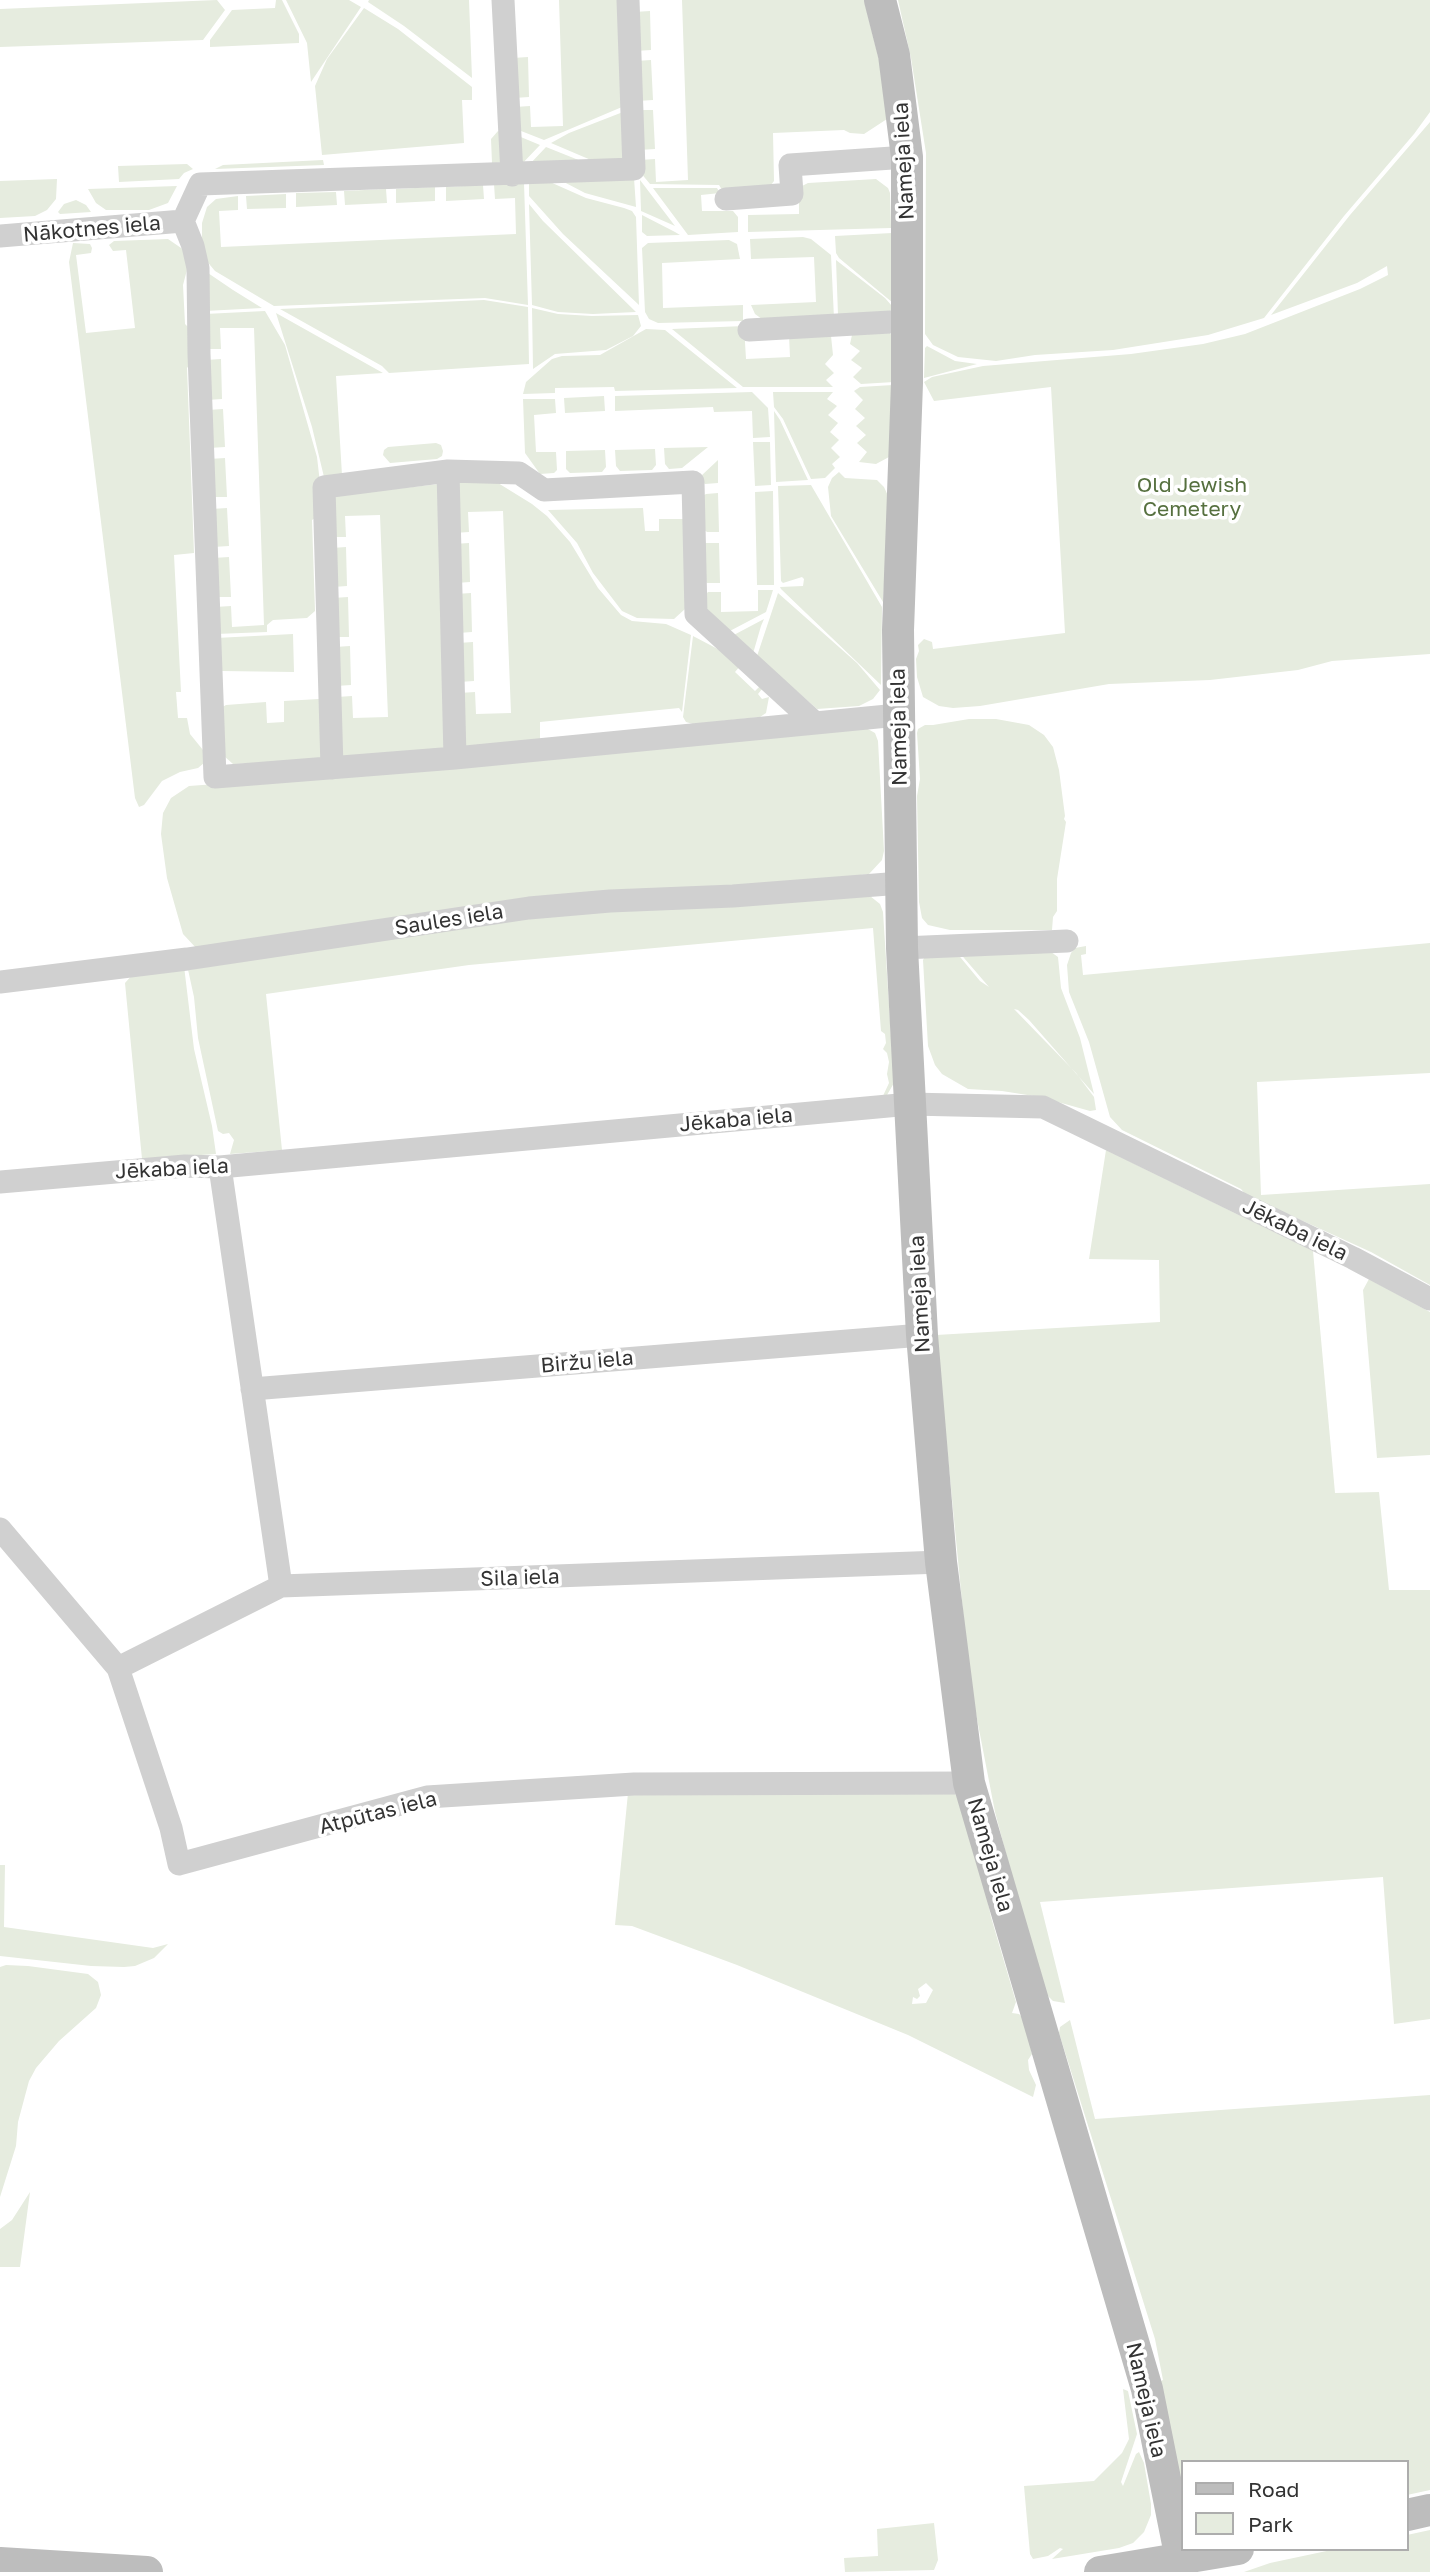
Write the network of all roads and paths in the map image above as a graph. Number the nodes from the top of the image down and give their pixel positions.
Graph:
1 (503, 0) edge
2 (628, 0) edge
3 (880, 0) edge
4 (906, 157) junction
5 (512, 175) junction
6 (726, 199) dead end
7 (183, 221) junction
8 (0, 236) edge
9 (908, 321) junction
10 (749, 330) dead end
11 (448, 471) junction
12 (898, 715) junction
13 (814, 722) junction
14 (455, 758) junction
15 (331, 768) junction
16 (901, 883) junction
17 (1067, 941) dead end
18 (902, 948) junction
19 (0, 982) edge
20 (910, 1104) junction
21 (220, 1167) junction
22 (0, 1182) edge
23 (1430, 1299) edge
24 (922, 1335) junction
25 (252, 1389) junction
26 (0, 1529) edge
27 (941, 1562) junction
28 (281, 1586) junction
29 (118, 1668) junction
30 (969, 1783) junction
31 (1430, 2510) edge
32 (1409, 2515) edge
33 (1227, 2551) edge
34 (1181, 2559) junction
35 (0, 2563) edge
36 (147, 2572) edge
37 (1101, 2572) edge

1 - 5 street
2 - 5 street
3 - 4 street, Nameja iela
4 - 6 street
4 - 9 street, Nameja iela
5 - 7 street
7 - 8 street, Nākotnes iela
7 - 15 street
9 - 10 street
9 - 12 street, Nameja iela
11 - 13 street
11 - 14 street
11 - 15 street
12 - 13 street
12 - 16 street, Nameja iela
13 - 14 street
14 - 15 street
16 - 18 street, Nameja iela
16 - 19 street, Saules iela
17 - 18 street
18 - 20 street, Nameja iela
20 - 21 street, Jēkaba iela
20 - 23 street, Jēkaba iela
20 - 24 street, Nameja iela
21 - 22 street, Jēkaba iela
21 - 25 street
24 - 25 street, Biržu iela
24 - 27 street, Nameja iela
25 - 28 street
26 - 29 street, Atpūtas iela
27 - 28 street, Sila iela
27 - 30 street, Nameja iela
28 - 29 street, Sila iela
29 - 30 street, Atpūtas iela
30 - 34 street, Nameja iela
31 - 32 street
33 - 34 street
34 - 37 street
35 - 36 street

